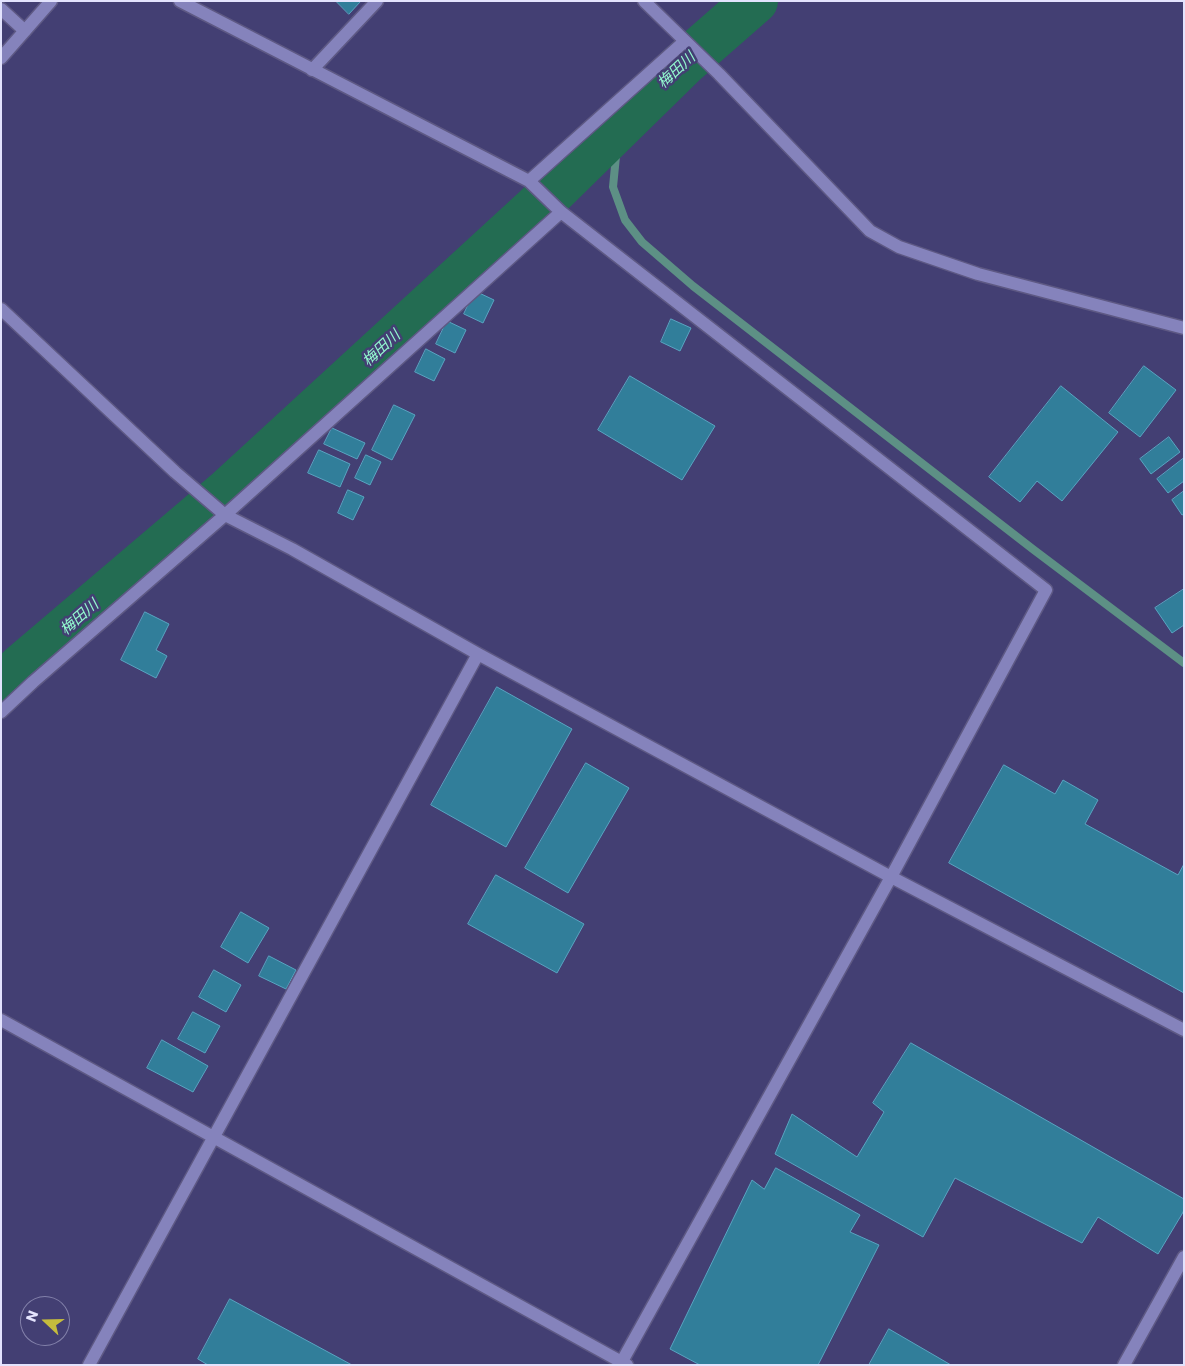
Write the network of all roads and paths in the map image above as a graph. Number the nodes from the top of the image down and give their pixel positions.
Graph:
1 (51, 1) edge
2 (180, 1) edge
3 (377, 1) edge
4 (644, 1) edge
5 (1, 9) edge
6 (26, 31) junction
7 (685, 41) junction
8 (1, 58) edge
9 (312, 70) junction
10 (529, 181) junction
11 (561, 212) junction
12 (1, 309) edge
13 (1184, 328) edge
14 (225, 515) junction
15 (478, 654) junction
16 (1, 712) edge
17 (891, 877) junction
18 (1, 1020) edge
19 (1184, 1030) edge
20 (213, 1138) junction
21 (1184, 1257) edge
22 (623, 1364) edge
23 (89, 1365) edge
24 (1124, 1365) edge

1 - 6 street
2 - 9 street
3 - 9 street
4 - 7 street
5 - 6 street
6 - 8 street
7 - 10 street
7 - 13 street
9 - 10 street
10 - 11 street
11 - 14 street
11 - 17 street
12 - 14 street
14 - 15 street
14 - 16 street
15 - 17 street
15 - 20 street
17 - 19 street
17 - 22 street
18 - 20 street
20 - 22 street
20 - 23 street
21 - 24 street

